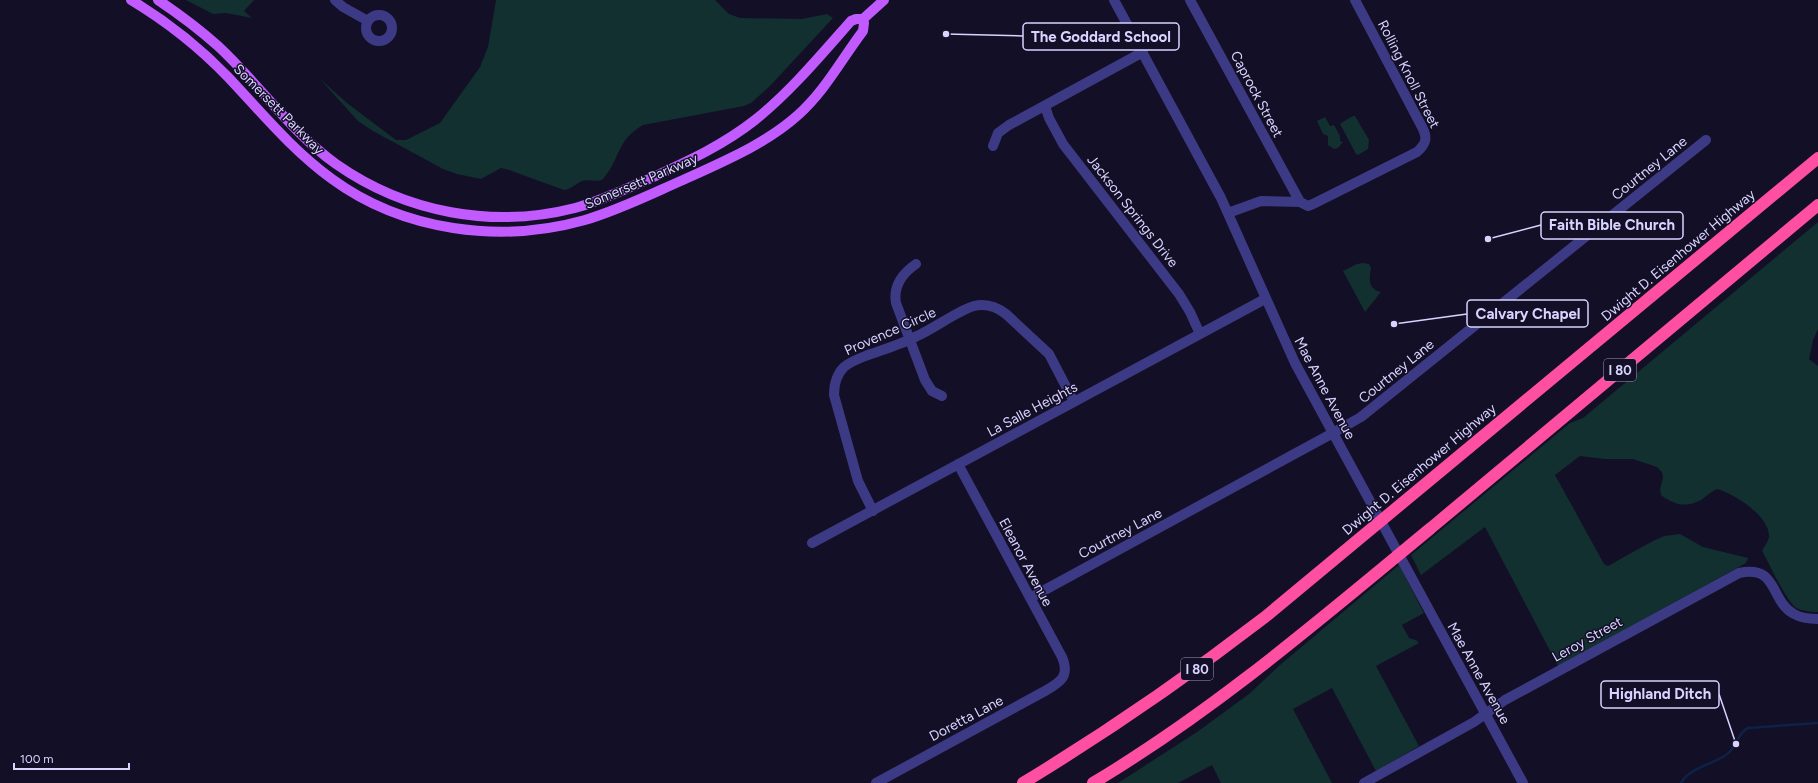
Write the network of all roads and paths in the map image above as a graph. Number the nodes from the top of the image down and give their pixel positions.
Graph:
1 (131, 0) edge
2 (158, 0) edge
3 (334, 0) edge
4 (884, 0) edge
5 (1114, 0) edge
6 (1190, 0) edge
7 (1355, 0) edge
8 (863, 20) junction
9 (368, 21) dead end
10 (1143, 52) junction
11 (1045, 106) junction
12 (1706, 140) dead end
13 (993, 146) dead end
14 (1818, 158) edge
15 (1300, 202) junction
16 (1818, 205) edge
17 (1228, 213) junction
18 (916, 264) dead end
19 (1265, 299) junction
20 (1200, 334) junction
21 (909, 340) junction
22 (942, 396) dead end
23 (1074, 402) junction
24 (1333, 434) junction
25 (958, 464) junction
26 (873, 510) junction
27 (812, 543) dead end
28 (1030, 598) junction
29 (1818, 619) edge
30 (1065, 674) joint
31 (1486, 714) junction
32 (876, 783) edge
33 (1023, 783) edge
34 (1093, 783) edge
35 (1364, 783) edge
36 (1523, 783) edge

1 - 8 main road, Somersett Parkway
2 - 8 main road, Somersett Parkway
3 - 9 street
4 - 8 main road, Somersett Parkway
5 - 10 street, Mae Anne Avenue
6 - 15 street, Caprock Street
7 - 15 street, Rolling Knoll Street
10 - 11 street
10 - 17 street, Mae Anne Avenue
11 - 13 street
11 - 20 street, Jackson Springs Drive
12 - 24 street, Courtney Lane
14 - 33 highway, Dwight D. Eisenhower Highway / I 80
15 - 17 street
16 - 34 highway, I 80
17 - 19 street, Mae Anne Avenue
18 - 21 street
19 - 20 street, La Salle Heights
19 - 24 street, Mae Anne Avenue
20 - 23 street, La Salle Heights
21 - 22 street
21 - 23 street, Provence Circle
21 - 26 street, Provence Circle
23 - 25 street, La Salle Heights
24 - 28 street, Courtney Lane
24 - 31 street, Mae Anne Avenue
25 - 26 street, La Salle Heights
25 - 28 street, Eleanor Avenue
26 - 27 street, La Salle Heights
28 - 30 street, Eleanor Avenue
29 - 31 street, Leroy Street
30 - 32 street, Doretta Lane
31 - 35 street, Leroy Street
31 - 36 street, Mae Anne Avenue

